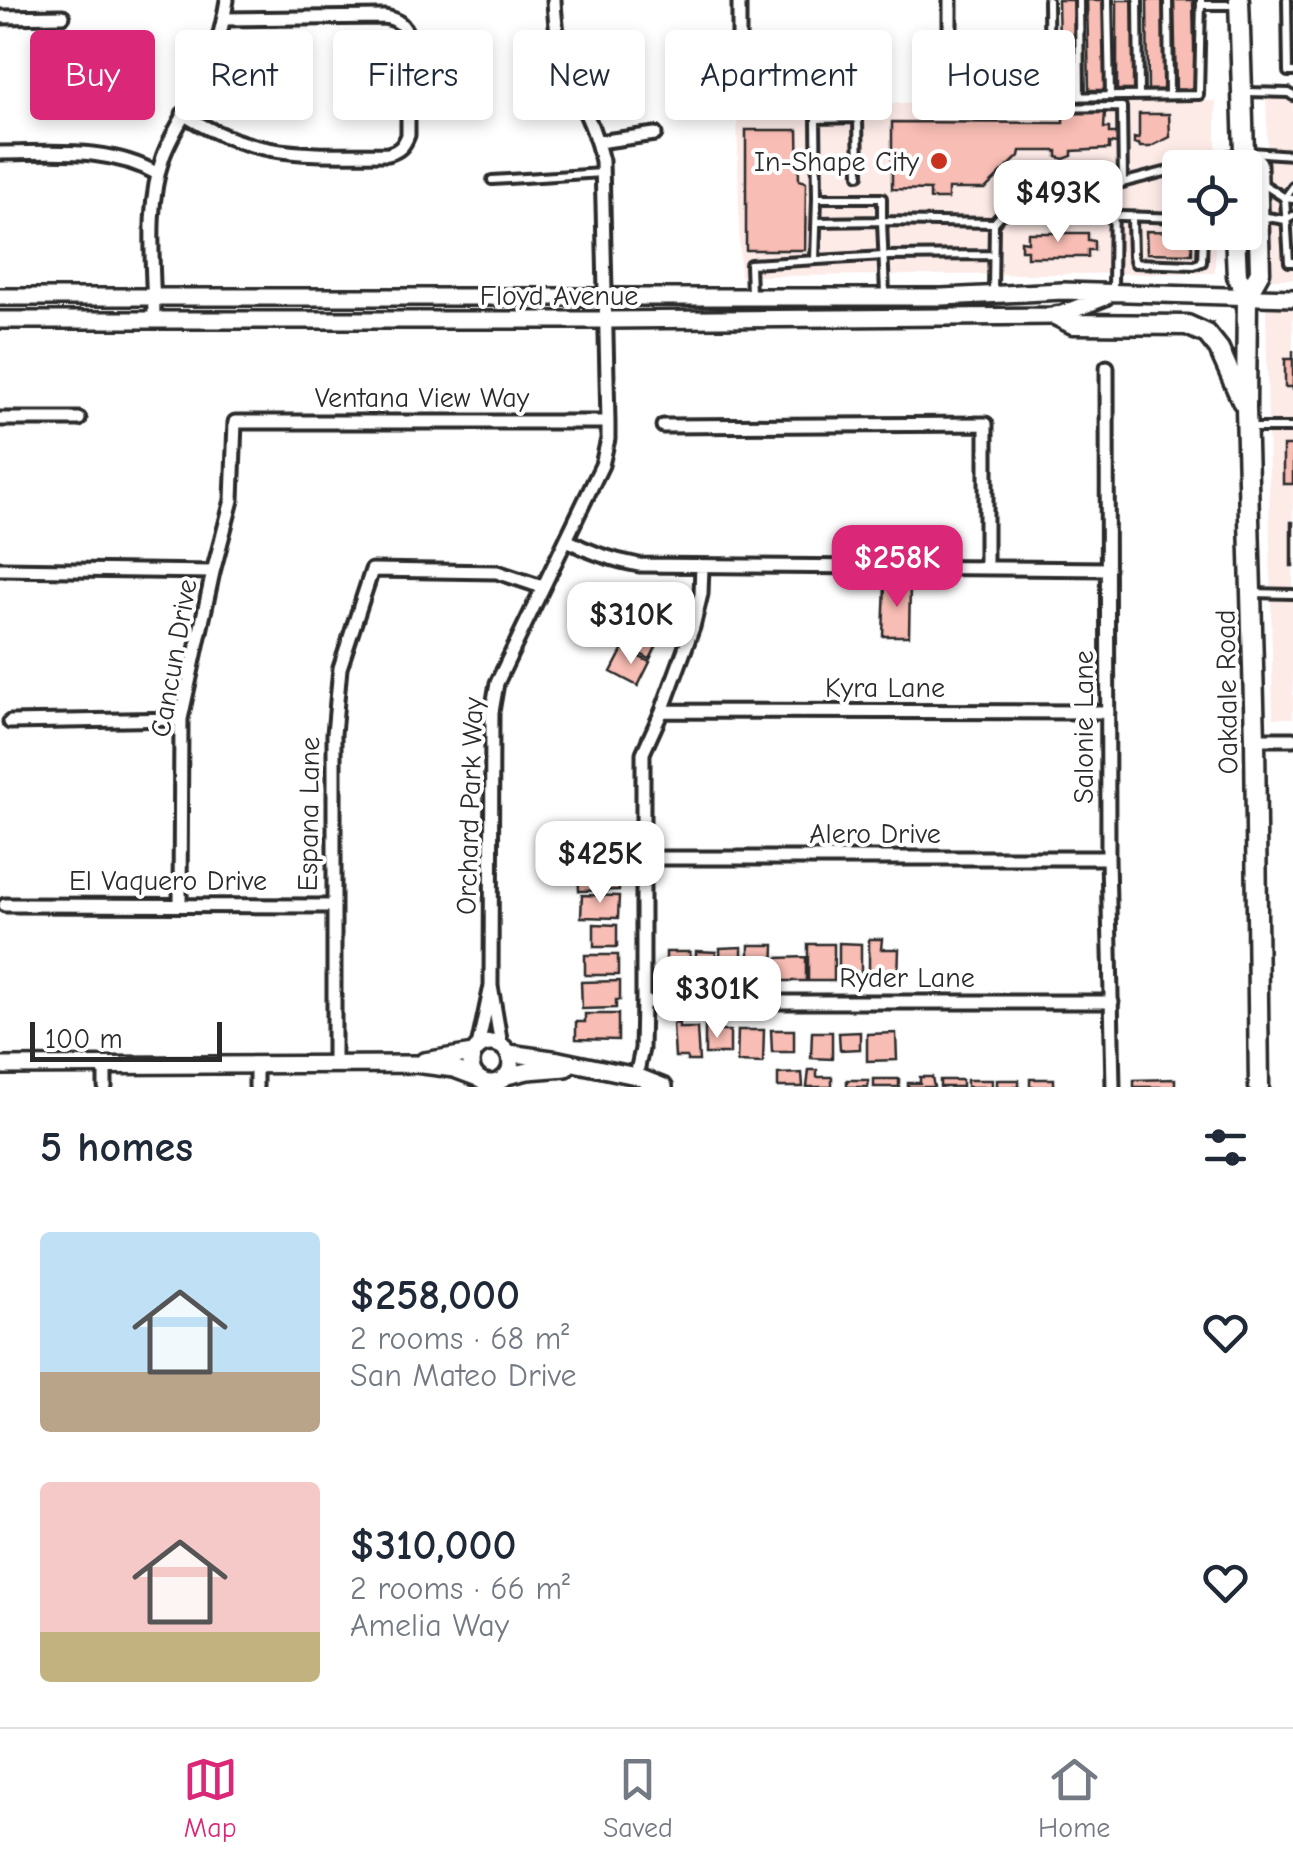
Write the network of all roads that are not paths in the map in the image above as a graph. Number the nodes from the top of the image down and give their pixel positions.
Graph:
1 (226, 0) edge
2 (554, 0) edge
3 (739, 0) edge
4 (950, 0) edge
5 (1048, 0) edge
6 (1080, 0) edge
7 (1108, 0) edge
8 (1138, 0) edge
9 (1168, 0) edge
10 (1287, 0) edge
11 (1238, 2) edge
12 (1202, 3) edge
13 (62, 16) dead end
14 (0, 17) edge
15 (224, 18) junction
16 (221, 30) edge
17 (739, 30) edge
18 (950, 30) edge
19 (1293, 72) edge
20 (1242, 92) junction
21 (1170, 95) junction
22 (1080, 96) junction
23 (1110, 96) junction
24 (1139, 96) junction
25 (1293, 96) edge
26 (1075, 107) edge
27 (180, 120) edge
28 (193, 120) edge
29 (655, 134) dead end
30 (598, 142) junction
31 (1239, 150) edge
32 (0, 153) edge
33 (1293, 155) edge
34 (1262, 158) edge
35 (1162, 173) edge
36 (158, 174) junction
37 (603, 174) junction
38 (860, 175) dead end
39 (492, 180) dead end
40 (1262, 183) edge
41 (1118, 184) junction
42 (1293, 187) edge
43 (817, 198) junction
44 (1289, 198) edge
45 (1009, 206) junction
46 (1262, 216) edge
47 (1114, 218) junction
48 (1132, 218) junction
49 (1162, 218) edge
50 (1290, 218) edge
51 (817, 222) junction
52 (882, 222) junction
53 (994, 223) junction
54 (1202, 250) edge
55 (1236, 250) edge
56 (1259, 250) edge
57 (994, 255) junction
58 (884, 256) junction
59 (816, 260) junction
60 (1291, 262) edge
61 (992, 294) junction
62 (1113, 294) junction
63 (1248, 295) junction
64 (0, 297) edge
65 (154, 297) junction
66 (607, 297) junction
67 (750, 297) junction
68 (885, 297) junction
69 (1293, 298) edge
70 (1057, 316) junction
71 (0, 320) edge
72 (154, 320) junction
73 (608, 320) junction
74 (1107, 368) dead end
75 (1246, 408) junction
76 (0, 418) edge
77 (79, 418) dead end
78 (235, 422) joint
79 (608, 422) junction
80 (663, 426) dead end
81 (1246, 428) junction
82 (1293, 428) edge
83 (567, 540) junction
84 (702, 566) junction
85 (986, 568) junction
86 (0, 569) edge
87 (1108, 569) junction
88 (213, 572) junction
89 (542, 587) junction
90 (1251, 594) junction
91 (1293, 594) edge
92 (662, 711) junction
93 (1108, 712) junction
94 (181, 719) junction
95 (10, 722) dead end
96 (1293, 739) edge
97 (1255, 740) junction
98 (642, 858) junction
99 (1108, 858) junction
100 (4, 904) dead end
101 (180, 906) junction
102 (332, 906) junction
103 (491, 986) junction
104 (643, 1002) junction
105 (1112, 1002) junction
106 (505, 1049) junction
107 (476, 1050) junction
108 (334, 1064) junction
109 (415, 1064) junction
110 (256, 1065) junction
111 (0, 1066) edge
112 (105, 1066) junction
113 (575, 1066) junction
114 (507, 1076) junction
115 (636, 1076) junction
116 (478, 1078) junction
117 (105, 1087) edge
118 (256, 1087) edge
119 (664, 1087) edge
120 (1112, 1087) edge
121 (1259, 1087) edge

1 - 15 street
2 - 30 street, Orchard Park Way
3 - 17 street
4 - 18 street
5 - 22 lane
6 - 22 lane
7 - 23 lane
8 - 24 lane
9 - 21 lane
10 - 19 lane
11 - 12 lane
11 - 20 main road, Oakdale Road
12 - 21 lane
13 - 14 street
15 - 16 street
15 - 28 street
20 - 25 lane
20 - 31 main road, Oakdale Road
21 - 24 lane
22 - 23 lane
23 - 24 lane
26 - 41 lane
27 - 36 street
29 - 30 street
30 - 37 street, Orchard Park Way
32 - 36 street
33 - 34 lane
35 - 41 lane
36 - 65 street
37 - 39 lane
37 - 66 street, Orchard Park Way
38 - 43 lane
40 - 44 lane
41 - 45 lane
41 - 47 lane
42 - 44 lane
43 - 51 lane
43 - 52 lane
44 - 50 lane
45 - 47 lane
45 - 53 lane
46 - 50 lane
47 - 48 lane
47 - 62 lane
48 - 49 lane
48 - 54 lane
50 - 60 lane
51 - 52 lane
51 - 59 lane
52 - 53 lane
52 - 58 lane
53 - 57 lane
55 - 63 main road, Oakdale Road
56 - 63 main road, Oakdale Road
57 - 58 lane
57 - 61 lane
58 - 59 lane
58 - 68 lane
59 - 67 lane
61 - 62 street, Floyd Avenue
61 - 68 street, Floyd Avenue
62 - 63 street, Floyd Avenue
62 - 70 street, Floyd Avenue
63 - 69 street, Floyd Avenue
63 - 75 main road, Oakdale Road
64 - 65 street, Floyd Avenue
65 - 66 street, Floyd Avenue
65 - 72 street
66 - 67 street, Floyd Avenue
66 - 73 street, Orchard Park Way
67 - 68 street, Floyd Avenue
70 - 73 street, Floyd Avenue
70 - 75 main road
71 - 72 street, Floyd Avenue
72 - 73 street, Floyd Avenue
73 - 79 street, Orchard Park Way
74 - 87 street, Salonie Lane
75 - 81 main road, Oakdale Road
76 - 77 street
78 - 79 street, Ventana View Way
78 - 88 street, Cancun Drive
79 - 83 street, Orchard Park Way
80 - 85 street
81 - 82 lane
81 - 90 main road, Oakdale Road
83 - 84 street
83 - 89 street, Orchard Park Way
84 - 85 street
84 - 92 street
85 - 87 street
86 - 88 street
87 - 93 street, Salonie Lane
88 - 94 street, Cancun Drive
89 - 102 street, Espana Lane
89 - 103 street, Orchard Park Way
90 - 91 lane
90 - 97 main road, Oakdale Road
92 - 93 street, Kyra Lane
92 - 98 street
93 - 99 street, Salonie Lane
94 - 95 street
94 - 101 street, Cancun Drive
96 - 97 street
97 - 121 main road, Oakdale Road
98 - 99 street, Alero Drive
98 - 104 street
99 - 105 street, Salonie Lane
100 - 101 street, El Vaquero Drive
101 - 102 street, El Vaquero Drive
102 - 108 street, Espana Lane
103 - 106 street, Orchard Park Way
103 - 107 street, Orchard Park Way
104 - 105 street, Ryder Lane
104 - 115 street
105 - 120 street, Salonie Lane
106 - 107 street
106 - 113 street
106 - 114 street
107 - 109 street
107 - 116 street
108 - 109 street
108 - 110 street
109 - 116 street
110 - 112 street
110 - 118 street
111 - 112 street
112 - 117 street
113 - 114 street
113 - 115 street
114 - 116 street
115 - 119 street

